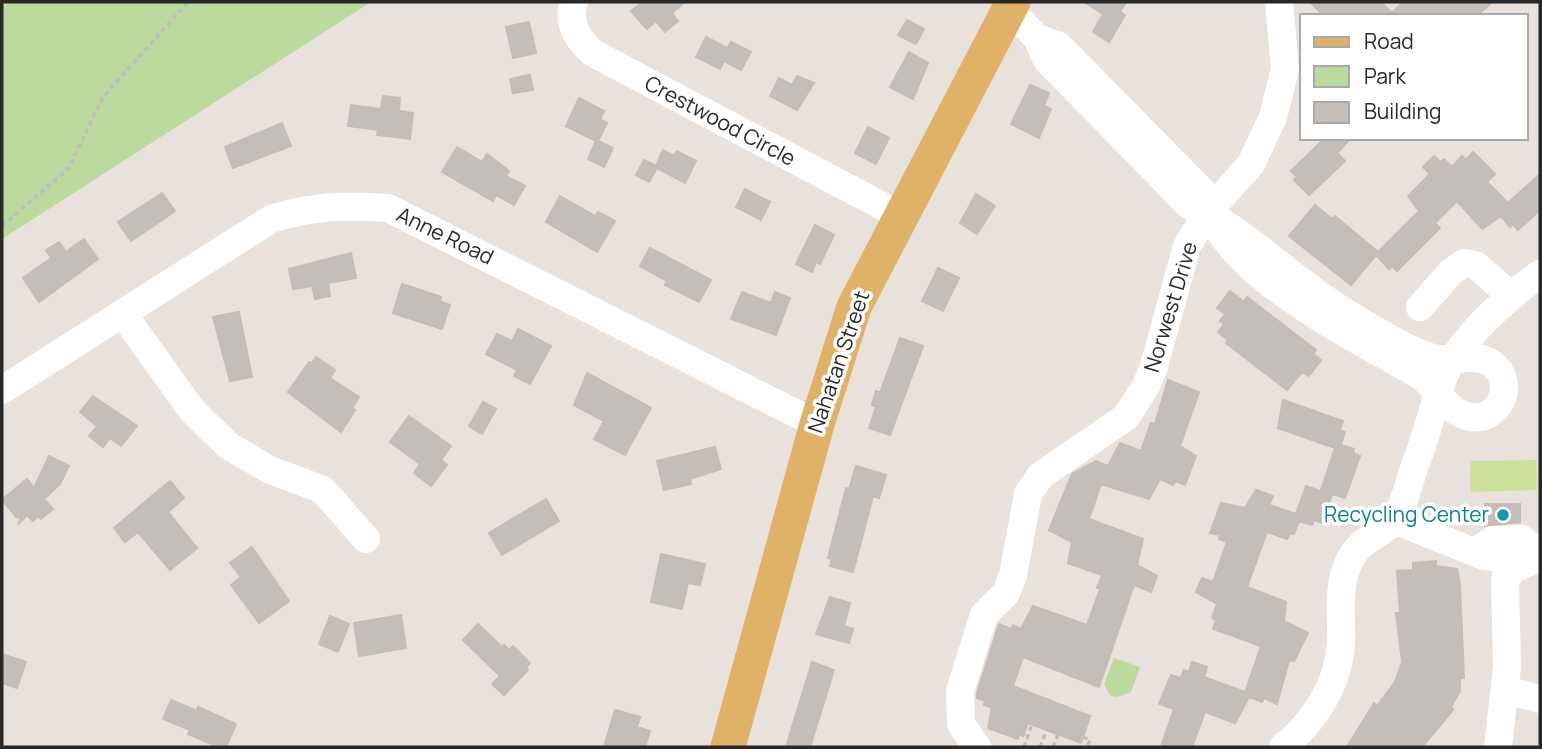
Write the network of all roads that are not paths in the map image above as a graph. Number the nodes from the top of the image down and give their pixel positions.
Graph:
1 (574, 2) edge
2 (1279, 2) edge
3 (1011, 6) edge
4 (1207, 213) junction
5 (901, 216) junction
6 (1540, 274) edge
7 (1511, 296) junction
8 (1420, 307) dead end
9 (123, 314) junction
10 (1454, 358) junction
11 (2, 390) edge
12 (1438, 396) junction
13 (817, 424) junction
14 (1394, 520) junction
15 (366, 539) dead end
16 (1480, 554) junction
17 (1538, 557) edge
18 (1503, 587) junction
19 (1505, 690) junction
20 (1540, 699) edge
21 (728, 747) edge
22 (976, 747) edge
23 (1283, 747) edge
24 (1498, 747) edge

1 - 5 street, Crestwood Circle
2 - 4 street, Norwest Drive
3 - 4 street, Norwest Drive
3 - 5 main road, Nahatan Street
4 - 10 street, Norwest Drive
4 - 12 street, Norwest Drive
4 - 22 street, Norwest Drive
5 - 13 main road, Nahatan Street
6 - 7 street
7 - 8 street
7 - 10 street
9 - 11 street, Anne Road
9 - 13 street, Anne Road
9 - 15 street
10 - 12 street
10 - 12 street, Norwest Drive
12 - 14 street
13 - 21 main road, Nahatan Street
14 - 16 street
14 - 23 street
16 - 17 street
16 - 18 street
17 - 18 street
18 - 19 street
19 - 20 street
19 - 24 street

